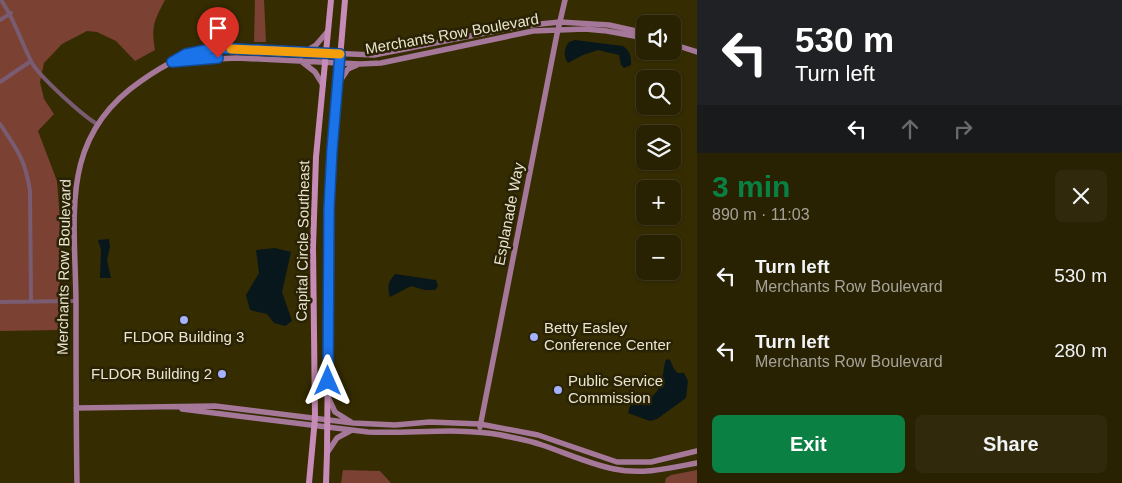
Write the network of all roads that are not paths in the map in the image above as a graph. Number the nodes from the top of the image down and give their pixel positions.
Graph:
1 (1, 0) edge
2 (331, 0) edge
3 (345, 0) edge
4 (565, 0) edge
5 (11, 13) junction
6 (0, 20) edge
7 (559, 26) junction
8 (328, 31) junction
9 (636, 31) edge
10 (636, 36) edge
11 (428, 46) junction
12 (681, 47) edge
13 (304, 52) junction
14 (697, 52) edge
15 (326, 53) junction
16 (430, 53) junction
17 (340, 54) junction
18 (31, 61) junction
19 (301, 61) junction
20 (172, 62) junction
21 (325, 62) junction
22 (340, 63) junction
23 (360, 64) junction
24 (0, 82) edge
25 (338, 84) junction
26 (323, 85) junction
27 (0, 124) edge
28 (97, 124) junction
29 (31, 301) junction
30 (76, 301) junction
31 (0, 302) edge
32 (328, 396) junction
33 (76, 408) junction
34 (315, 422) junction
35 (430, 422) junction
36 (327, 423) junction
37 (353, 423) junction
38 (480, 424) junction
39 (351, 430) junction
40 (431, 432) junction
41 (479, 432) junction
42 (697, 452) edge
43 (327, 453) junction
44 (697, 462) edge
45 (77, 483) edge
46 (309, 483) edge
47 (326, 483) edge

1 - 5 street
2 - 8 main road, Capital Circle Southeast
3 - 17 main road, Capital Circle Southeast
4 - 7 street, Esplanade Way
5 - 6 street
5 - 18 street
7 - 9 street, Merchants Row Boulevard
7 - 10 street, Merchants Row Boulevard
7 - 11 street, Merchants Row Boulevard
7 - 16 street, Merchants Row Boulevard
7 - 38 street, Esplanade Way
8 - 13 street
8 - 15 main road, Capital Circle Southeast
11 - 16 street
11 - 17 street, Merchants Row Boulevard
12 - 14 street
13 - 15 street, Merchants Row Boulevard
13 - 20 street, Merchants Row Boulevard
15 - 17 street, Merchants Row Boulevard
15 - 21 main road, Capital Circle Southeast
16 - 23 street, Merchants Row Boulevard
17 - 22 main road, Capital Circle Southeast
18 - 24 street
18 - 28 street
19 - 20 street, Merchants Row Boulevard
19 - 21 street, Merchants Row Boulevard
19 - 26 street
20 - 28 street, Merchants Row Boulevard
21 - 22 street, Merchants Row Boulevard
21 - 26 main road, Capital Circle Southeast
22 - 23 street, Merchants Row Boulevard
22 - 25 main road, Capital Circle Southeast
23 - 25 street
25 - 32 main road, Capital Circle Southeast
26 - 34 main road, Capital Circle Southeast
27 - 29 street
28 - 30 street, Merchants Row Boulevard
29 - 30 street
29 - 31 street
30 - 33 street, Merchants Row Boulevard
32 - 36 main road, Capital Circle Southeast
32 - 37 street
33 - 34 street
33 - 45 street, Merchants Row Boulevard
34 - 36 street
34 - 46 main road, Capital Circle Southeast
35 - 37 street
35 - 38 street
35 - 40 street
36 - 37 street
36 - 39 street
36 - 43 main road, Capital Circle Southeast
38 - 41 street, Esplanade Way
38 - 42 street
39 - 40 street
39 - 43 street
40 - 41 street
41 - 44 street
43 - 47 main road, Capital Circle Southeast

